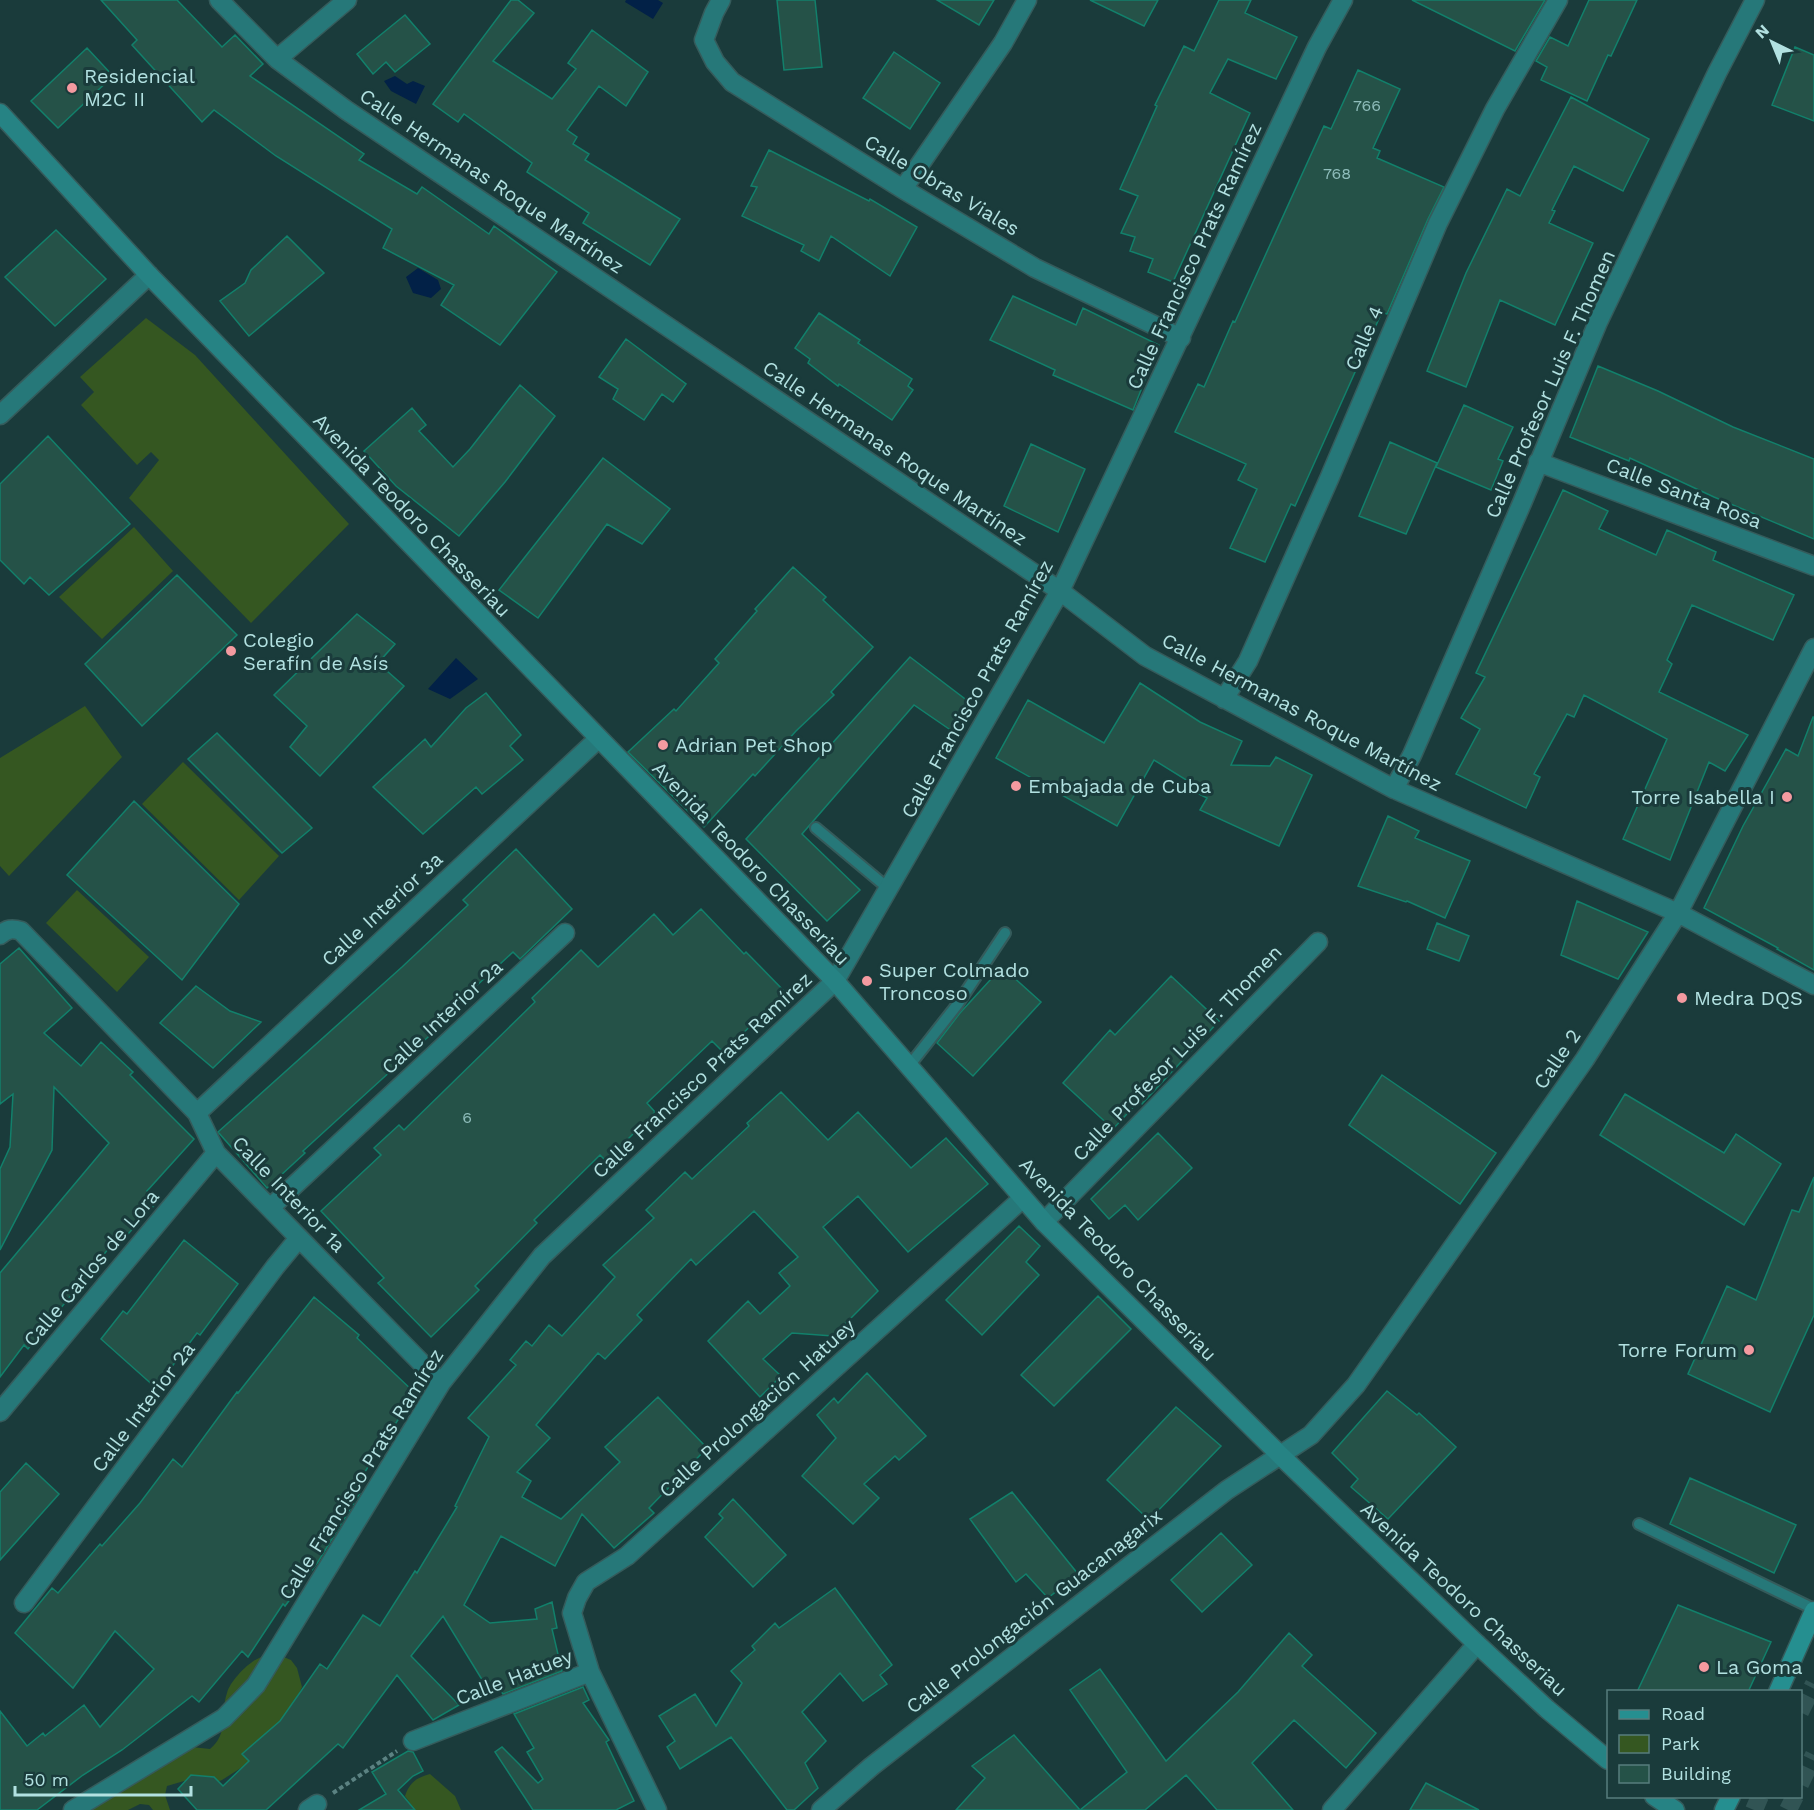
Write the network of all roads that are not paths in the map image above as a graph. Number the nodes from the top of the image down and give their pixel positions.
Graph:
1 (219, 0) edge
2 (347, 0) edge
3 (720, 0) edge
4 (1027, 0) edge
5 (1343, 0) edge
6 (1558, 0) edge
7 (1755, 0) edge
8 (278, 59) junction
9 (0, 113) edge
10 (903, 189) junction
11 (149, 275) junction
12 (1180, 338) junction
13 (0, 415) edge
14 (1538, 462) junction
15 (1814, 566) edge
16 (1060, 591) junction
17 (1814, 648) edge
18 (1224, 699) junction
19 (598, 739) junction
20 (1394, 789) junction
21 (816, 828) dead end
22 (889, 889) junction
23 (1678, 913) junction
24 (7, 932) edge
25 (565, 933) dead end
26 (1005, 933) dead end
27 (1318, 942) dead end
28 (835, 981) junction
29 (1814, 985) edge
30 (909, 1066) junction
31 (197, 1113) junction
32 (216, 1153) junction
33 (1023, 1198) junction
34 (270, 1208) junction
35 (1044, 1222) junction
36 (299, 1238) junction
37 (441, 1383) junction
38 (0, 1412) edge
39 (1281, 1456) junction
40 (1639, 1524) dead end
41 (24, 1604) dead end
42 (1814, 1610) edge
43 (1477, 1644) junction
44 (590, 1672) junction
45 (1779, 1690) edge
46 (413, 1741) road end
47 (1607, 1759) edge
48 (1656, 1798) edge
49 (73, 1810) edge
50 (657, 1810) edge
51 (821, 1810) edge
52 (1332, 1810) edge
53 (1675, 1810) edge

1 - 8 street, Calle Hermanas Roque Martínez
2 - 8 street
3 - 10 street, Calle Obras Viales
4 - 10 street
5 - 12 street, Calle Francisco Prats Ramírez
6 - 18 street, Calle 4
7 - 14 street, Calle Profesor Luis F. Thomen
8 - 16 street, Calle Hermanas Roque Martínez
9 - 11 street, Avenida Teodoro Chasseriau
10 - 12 street, Calle Obras Viales
11 - 13 street
11 - 19 street, Avenida Teodoro Chasseriau
12 - 16 street, Calle Francisco Prats Ramírez
14 - 15 street, Calle Santa Rosa
14 - 20 street, Calle Profesor Luis F. Thomen
16 - 18 street, Calle Hermanas Roque Martínez
16 - 22 street, Calle Francisco Prats Ramírez
17 - 23 street, Calle 2
18 - 20 street, Calle Hermanas Roque Martínez
19 - 28 street, Avenida Teodoro Chasseriau
19 - 31 street, Calle Interior 3a
20 - 23 street, Calle Hermanas Roque Martínez
21 - 22 lane
22 - 28 street, Calle Francisco Prats Ramírez
23 - 29 street, Calle Hermanas Roque Martínez
23 - 39 street, Calle 2
24 - 31 street, Calle Interior 1a
25 - 34 street, Calle Interior 2a
26 - 30 lane
27 - 35 street, Calle Profesor Luis F. Thomen
28 - 30 street, Avenida Teodoro Chasseriau
28 - 37 street, Calle Francisco Prats Ramírez
30 - 33 street, Avenida Teodoro Chasseriau
31 - 32 street, Calle Interior 1a
32 - 34 street, Calle Interior 1a
32 - 38 street, Calle Carlos de Lora
33 - 35 street, Avenida Teodoro Chasseriau
33 - 44 street, Calle Prolongación Hatuey
34 - 36 street, Calle Interior 1a
35 - 39 street, Avenida Teodoro Chasseriau
36 - 37 street, Calle Interior 1a
36 - 41 street, Calle Interior 2a
37 - 49 street, Calle Francisco Prats Ramírez
39 - 43 street, Avenida Teodoro Chasseriau
39 - 51 street, Calle Prolongación Guacanagarix
40 - 42 lane
42 - 45 main road
43 - 47 street, Avenida Teodoro Chasseriau
43 - 52 street
44 - 46 street, Calle Hatuey
44 - 50 street, Calle Hatuey
48 - 53 street

